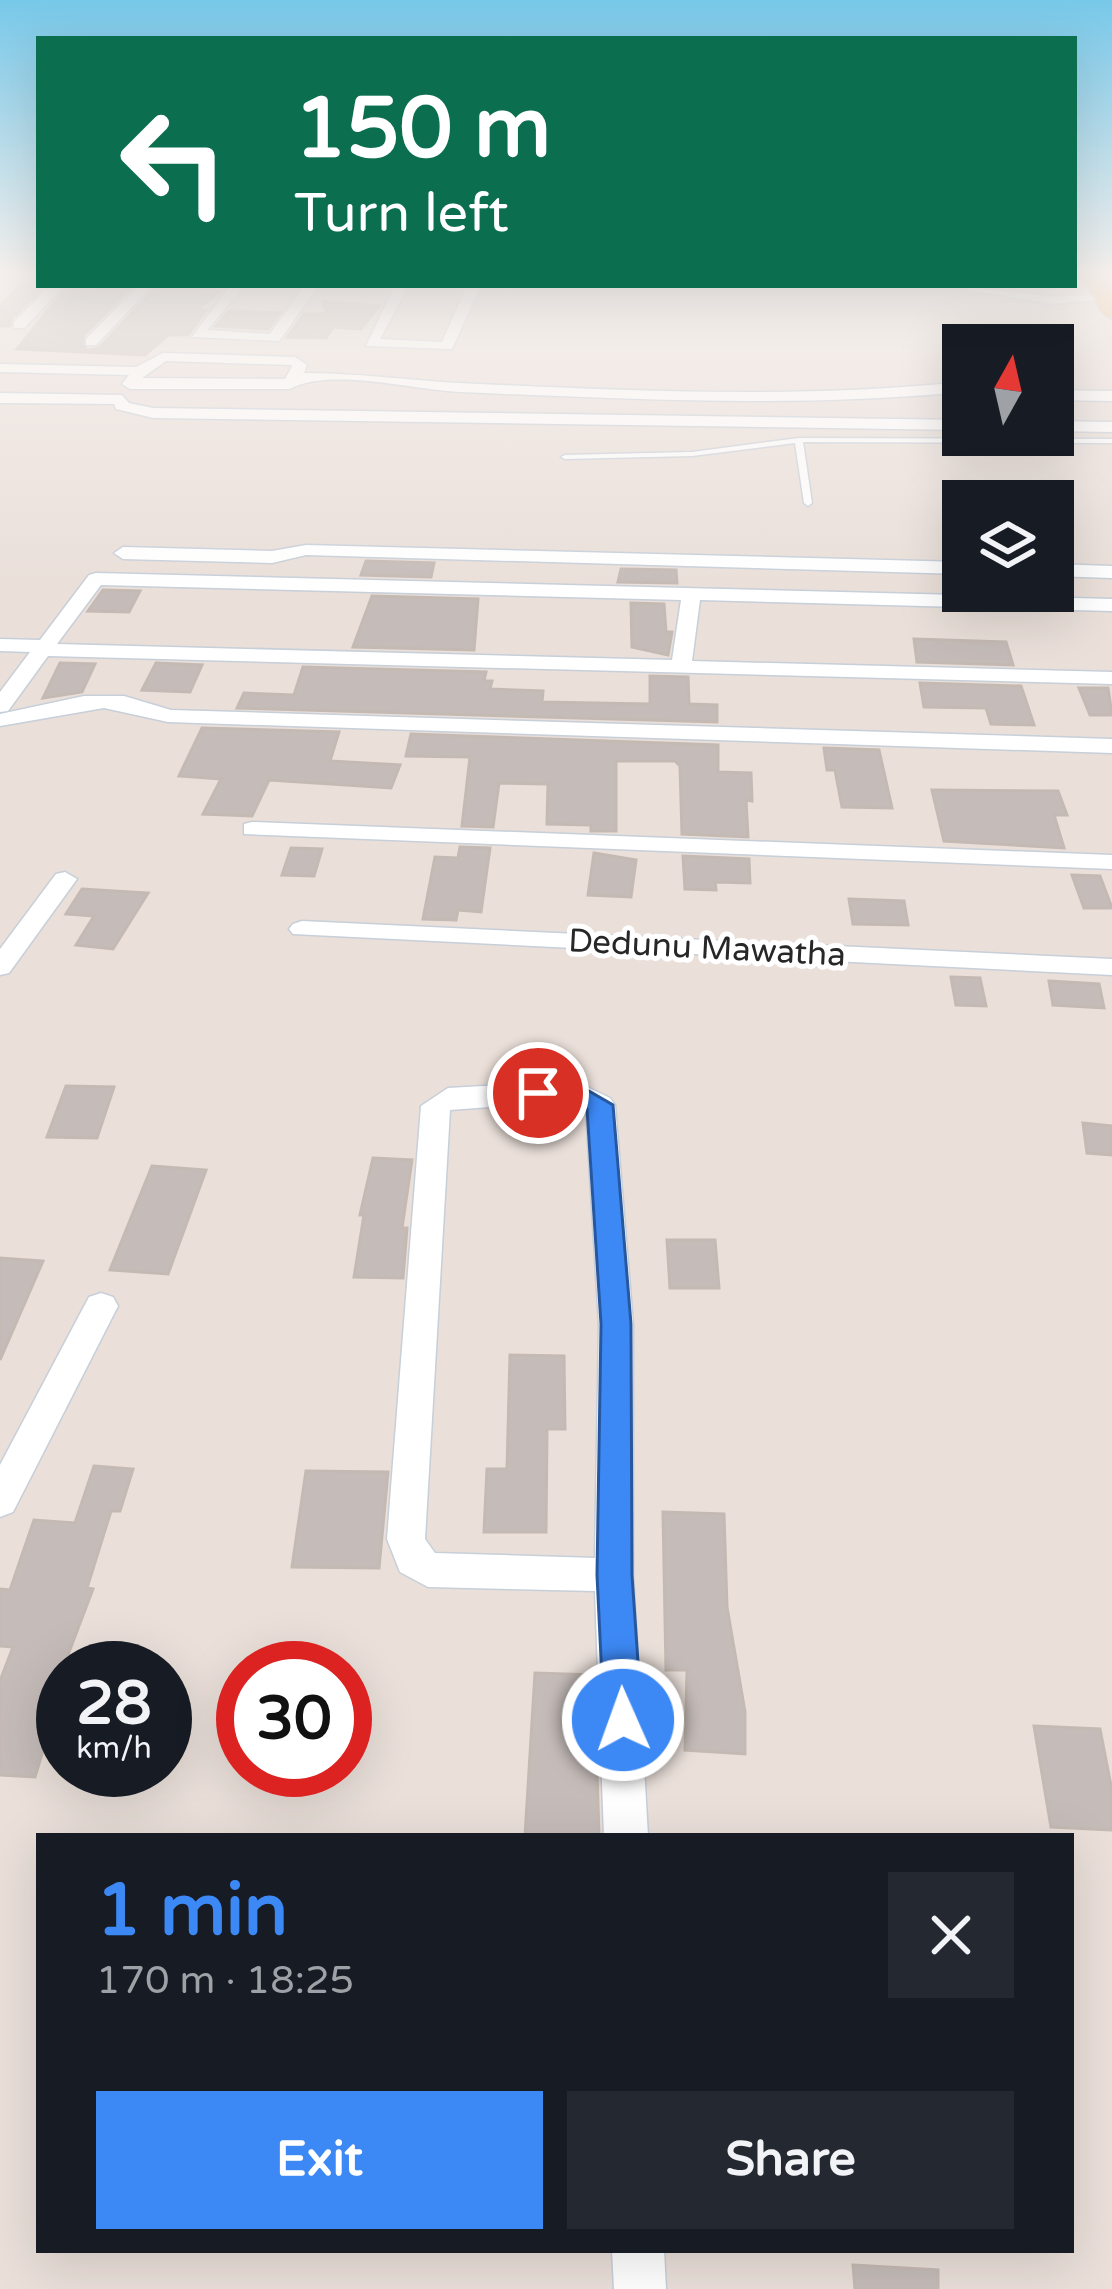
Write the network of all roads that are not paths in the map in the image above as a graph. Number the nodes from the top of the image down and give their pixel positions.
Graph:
1 (136, 376) edge
2 (168, 377) edge
3 (294, 377) edge
4 (350, 377) edge
5 (372, 377) edge
6 (292, 380) junction
7 (942, 389) edge
8 (1074, 395) edge
9 (1112, 396) edge
10 (0, 398) edge
11 (122, 400) junction
12 (274, 415) junction
13 (942, 425) edge
14 (1074, 426) edge
15 (1112, 427) edge
16 (799, 440) junction
17 (1112, 441) edge
18 (565, 457) dead end
19 (808, 503) dead end
20 (123, 553) dead end
21 (942, 567) edge
22 (1074, 571) edge
23 (1112, 572) edge
24 (691, 596) junction
25 (1112, 605) edge
26 (0, 645) edge
27 (40, 648) junction
28 (681, 667) junction
29 (1112, 678) edge
30 (0, 706) edge
31 (0, 720) edge
32 (1112, 746) edge
33 (252, 829) dead end
34 (1112, 862) edge
35 (65, 879) dead end
36 (302, 929) dead end
37 (0, 967) edge
38 (1112, 967) edge
39 (101, 1306) dead end
40 (0, 1501) edge
41 (614, 1575) junction
42 (626, 1833) edge
43 (638, 2253) edge
44 (640, 2289) edge

1 - 11 street
2 - 6 street
3 - 6 street
4 - 6 street
5 - 7 street
6 - 12 street
8 - 9 street
10 - 11 street
11 - 12 street
12 - 13 street
14 - 15 street
16 - 17 lane
16 - 18 lane
16 - 19 lane
20 - 21 street
22 - 23 street
24 - 25 street
24 - 27 street
24 - 28 street
26 - 27 street
27 - 28 street
27 - 30 street
28 - 29 street
31 - 32 street
33 - 34 street
35 - 37 street
36 - 38 street, Dedunu Mawatha
39 - 40 street
41 - 41 street
41 - 42 street
43 - 44 street

